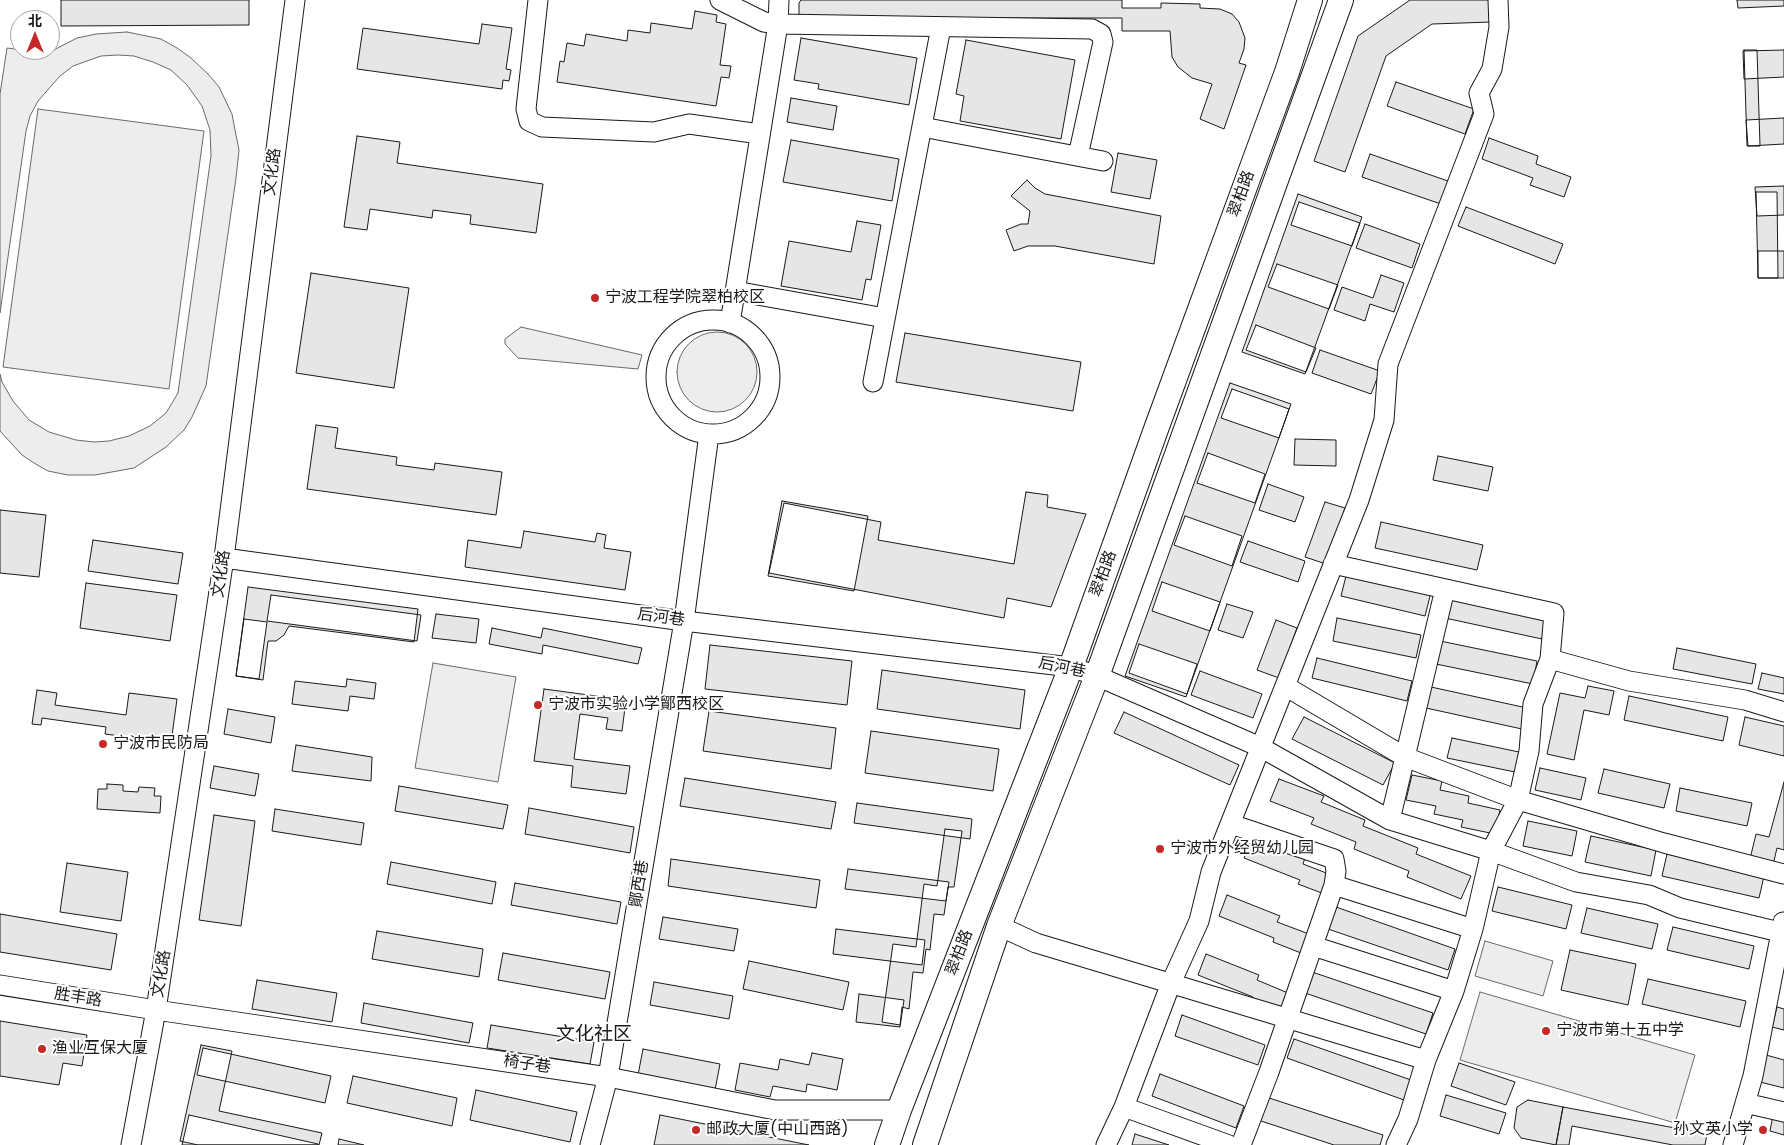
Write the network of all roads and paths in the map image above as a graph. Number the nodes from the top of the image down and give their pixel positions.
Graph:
1 (296, 0) edge
2 (538, 0) edge
3 (720, 0) edge
4 (779, 0) edge
5 (1310, 0) edge
6 (1341, 0) edge
7 (1498, 0) edge
8 (778, 24) junction
9 (942, 27) junction
10 (922, 127) junction
11 (760, 134) junction
12 (1078, 156) junction
13 (1103, 161) dead end
14 (735, 291) junction
15 (885, 318) junction
16 (730, 323) junction
17 (873, 382) dead end
18 (709, 434) junction
19 (224, 558) junction
20 (1333, 564) junction
21 (1445, 589) junction
22 (684, 621) junction
23 (1550, 659) junction
24 (1071, 667) junction
25 (1097, 676) junction
26 (1285, 686) junction
27 (1784, 712) edge
28 (1260, 747) junction
29 (1405, 757) junction
30 (1518, 800) junction
31 (1390, 820) junction
32 (1231, 824) junction
33 (1491, 851) junction
34 (1784, 874) edge
35 (1334, 885) junction
36 (999, 926) junction
37 (1783, 928) edge
38 (1473, 929) junction
39 (1313, 946) junction
40 (1171, 983) junction
41 (0, 985) edge
42 (1454, 991) junction
43 (156, 1010) junction
44 (1288, 1018) junction
45 (1426, 1060) junction
46 (608, 1077) junction
47 (1745, 1104) junction
48 (1124, 1107) junction
49 (899, 1110) junction
50 (1784, 1112) edge
51 (131, 1145) edge
52 (590, 1145) edge
53 (887, 1145) edge
54 (925, 1145) edge
55 (1106, 1145) edge
56 (1229, 1145) edge
57 (1241, 1145) edge
58 (1396, 1145) edge
59 (1733, 1145) edge

1 - 19 street, 文化路
2 - 11 street
3 - 8 street
4 - 8 street
5 - 24 main road, 翠柏路
6 - 25 main road, 翠柏路
7 - 20 street
8 - 9 street
8 - 11 street
9 - 10 street
9 - 12 street
10 - 12 street
10 - 15 street
11 - 14 street
12 - 13 street
14 - 15 street
14 - 16 street
15 - 17 street
16 - 18 street
16 - 18 street
18 - 22 street, 鄮西巷
19 - 22 street, 后河巷
19 - 43 street, 文化路
20 - 21 street
20 - 26 street
21 - 23 street
21 - 29 street
22 - 24 street, 后河巷
22 - 46 street, 鄮西巷
23 - 27 street
23 - 30 street
24 - 25 street, 后河巷
24 - 49 main road, 翠柏路
25 - 28 street, 后河巷
25 - 36 main road, 翠柏路
26 - 28 street
26 - 29 street
28 - 31 street, 后河巷
28 - 32 street
29 - 30 street
29 - 31 street
30 - 33 street
30 - 34 street
31 - 33 street, 后河巷
32 - 35 street
32 - 40 street
33 - 37 street, 后河巷
33 - 38 street
35 - 38 street
35 - 39 street
36 - 40 street
36 - 54 main road, 翠柏路
37 - 47 street
38 - 42 street
39 - 42 street
39 - 44 street
40 - 44 street
40 - 48 street
41 - 43 street, 胜丰路
42 - 45 street
43 - 46 street, 椅子巷
43 - 51 street, 文化路
44 - 45 street
44 - 57 street
45 - 58 street
46 - 49 street, 椅子巷
46 - 52 street, 鄮西巷
47 - 50 street
47 - 59 street
48 - 55 street
48 - 56 street
49 - 53 main road, 翠柏路

